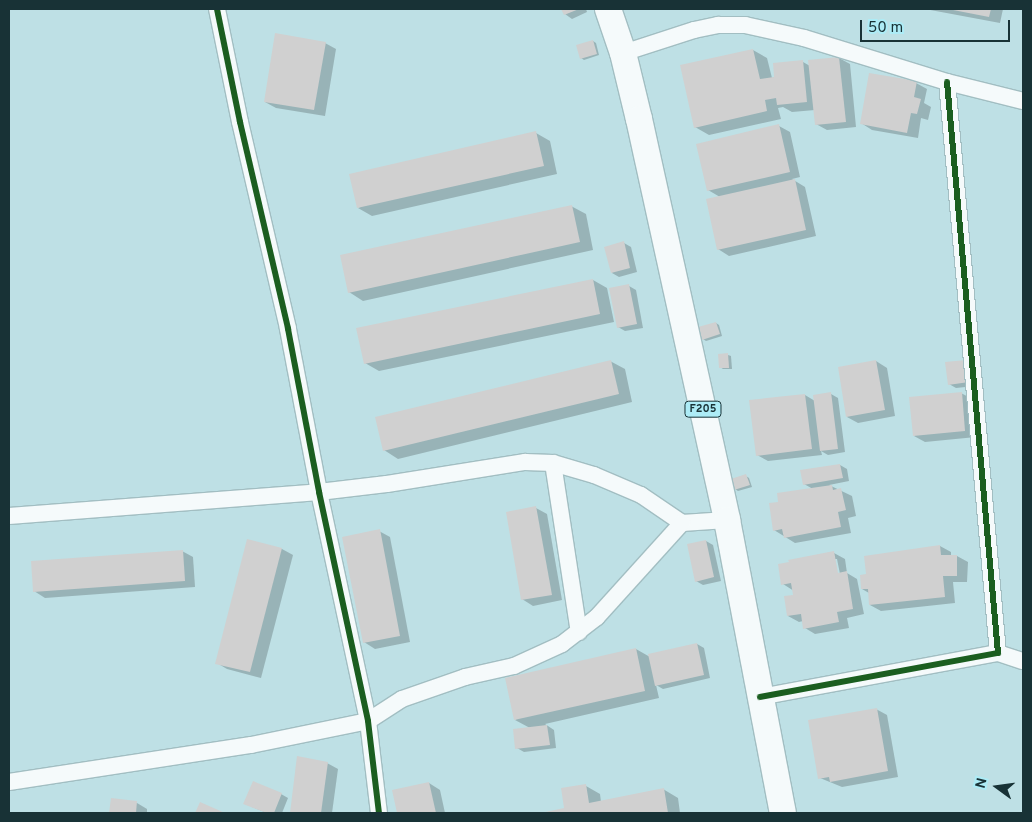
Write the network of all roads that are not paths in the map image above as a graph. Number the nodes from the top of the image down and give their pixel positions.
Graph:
1 (217, 9) edge
2 (608, 9) edge
3 (623, 53) junction
4 (947, 82) junction
5 (1023, 101) edge
6 (553, 463) junction
7 (319, 492) junction
8 (9, 516) edge
9 (728, 520) junction
10 (682, 523) junction
11 (579, 632) junction
12 (998, 653) junction
13 (1023, 661) edge
14 (760, 697) junction
15 (368, 721) junction
16 (9, 782) edge
17 (379, 813) edge
18 (783, 813) edge

1 - 7 street
2 - 3 main road, F205
3 - 4 street
3 - 9 main road, F205
4 - 5 street
4 - 12 street
6 - 7 street
6 - 10 street
6 - 11 street
7 - 8 street
7 - 15 street
9 - 10 street
9 - 14 main road, F205
10 - 11 street
11 - 15 street
12 - 13 street
12 - 14 street
14 - 18 main road, F205
15 - 16 street
15 - 17 street

